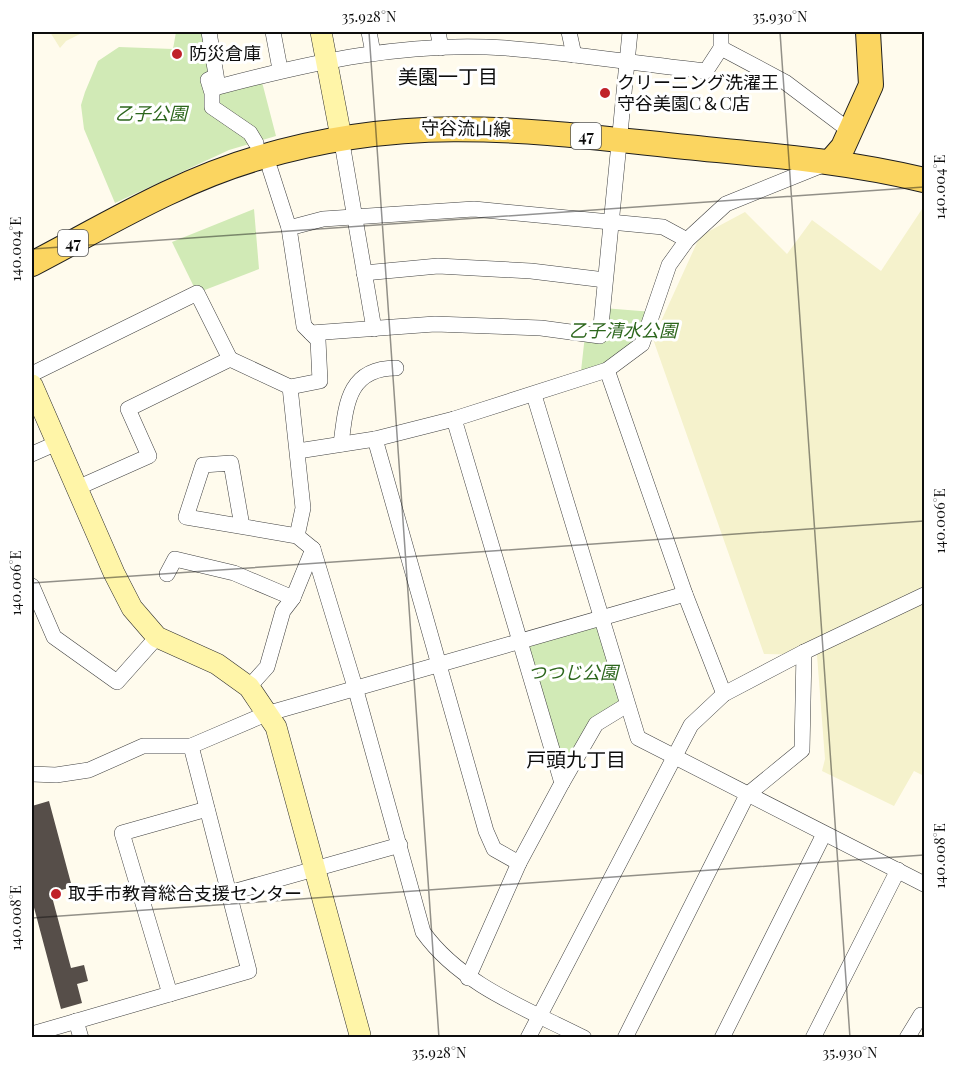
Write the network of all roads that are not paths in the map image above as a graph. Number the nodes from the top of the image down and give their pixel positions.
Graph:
1 (209, 32) edge
2 (273, 32) edge
3 (321, 32) edge
4 (369, 32) edge
5 (438, 32) edge
6 (502, 32) edge
7 (569, 32) edge
8 (630, 32) edge
9 (721, 32) edge
10 (868, 32) edge
11 (441, 48) junction
12 (504, 48) junction
13 (721, 48) junction
14 (373, 53) junction
15 (574, 55) junction
16 (326, 59) junction
17 (628, 63) junction
18 (280, 69) junction
19 (216, 77) junction
20 (850, 130) junction
21 (341, 137) junction
22 (621, 140) junction
23 (262, 157) junction
24 (830, 162) junction
25 (924, 180) edge
26 (354, 217) junction
27 (612, 222) junction
28 (289, 228) junction
29 (687, 240) junction
30 (32, 264) edge
31 (364, 273) junction
32 (605, 280) junction
33 (374, 329) junction
34 (310, 333) junction
35 (230, 359) junction
36 (396, 368) dead end
37 (607, 370) junction
38 (32, 374) edge
39 (32, 385) edge
40 (290, 387) junction
41 (534, 395) junction
42 (454, 419) junction
43 (375, 439) junction
44 (57, 443) junction
45 (341, 444) junction
46 (298, 451) junction
47 (32, 454) edge
48 (77, 488) junction
49 (242, 526) junction
50 (297, 536) junction
51 (313, 549) junction
52 (167, 574) dead end
53 (32, 586) edge
54 (685, 594) junction
55 (924, 595) edge
56 (293, 598) junction
57 (601, 618) junction
58 (157, 638) junction
59 (519, 642) junction
60 (804, 652) junction
61 (439, 664) junction
62 (249, 687) junction
63 (356, 687) junction
64 (724, 694) junction
65 (627, 705) junction
66 (266, 714) junction
67 (191, 746) junction
68 (673, 757) junction
69 (32, 774) edge
70 (561, 783) junction
71 (747, 795) junction
72 (207, 810) junction
73 (824, 834) junction
74 (400, 845) junction
75 (519, 863) junction
76 (314, 869) junction
77 (898, 870) junction
78 (924, 884) edge
79 (229, 894) junction
80 (468, 978) junction
81 (170, 994) junction
82 (539, 1015) junction
83 (924, 1015) edge
84 (76, 1021) junction
85 (32, 1034) edge
86 (356, 1037) edge
87 (81, 1038) edge
88 (528, 1038) edge
89 (584, 1038) edge
90 (625, 1038) edge
91 (722, 1038) edge
92 (813, 1038) edge
93 (907, 1038) edge

1 - 19 street
2 - 18 street
3 - 16 street
4 - 14 street
5 - 11 street
6 - 12 street
7 - 15 street
8 - 17 street
9 - 13 street
10 - 20 main road
11 - 12 street
11 - 14 street
12 - 15 street
13 - 17 street
13 - 20 street
14 - 16 street
15 - 17 street
16 - 18 street
16 - 21 street
17 - 22 street
18 - 19 street
19 - 23 street
20 - 24 main road
21 - 22 main road, 守谷流山線 / 47
21 - 23 main road, 守谷流山線 / 47
21 - 26 street
22 - 24 main road, 守谷流山線 / 47
22 - 27 street
23 - 28 street
23 - 30 main road, 守谷流山線 / 47
24 - 25 main road, 守谷流山線 / 47
24 - 29 street
26 - 27 street
26 - 28 street
26 - 31 street
27 - 29 street
27 - 32 street
28 - 34 street
29 - 37 street
31 - 32 street
31 - 33 street
32 - 33 street
33 - 34 street
34 - 40 street
35 - 38 street
35 - 40 street
35 - 48 street
36 - 45 street
37 - 41 street
37 - 54 street
39 - 44 street
40 - 46 street
41 - 42 street
41 - 57 street
42 - 43 street
42 - 59 street
43 - 45 street
43 - 61 street
44 - 47 street
44 - 48 street
45 - 46 street
46 - 50 street
48 - 58 street
49 - 49 street
49 - 50 street
50 - 51 street
51 - 56 street
51 - 63 street
52 - 56 street
53 - 58 street
54 - 57 street
54 - 64 street
55 - 60 street
56 - 62 street
57 - 59 street
57 - 65 street
58 - 62 street
59 - 61 street
59 - 70 street
60 - 64 street
60 - 71 street
61 - 63 street
61 - 75 street
62 - 66 street
63 - 66 street
63 - 74 street
64 - 68 street
65 - 68 street
65 - 70 street
66 - 67 street
66 - 76 street
67 - 69 street
67 - 72 street
68 - 71 street
68 - 82 street
70 - 75 street
71 - 73 street
71 - 90 street
72 - 79 street
72 - 81 street
73 - 77 street
73 - 91 street
74 - 76 street
74 - 80 street
75 - 80 street
76 - 79 street
76 - 86 street
77 - 78 street
77 - 92 street
79 - 81 street
80 - 82 street
81 - 84 street
82 - 88 street
82 - 89 street
83 - 93 street
84 - 85 street
84 - 87 street

